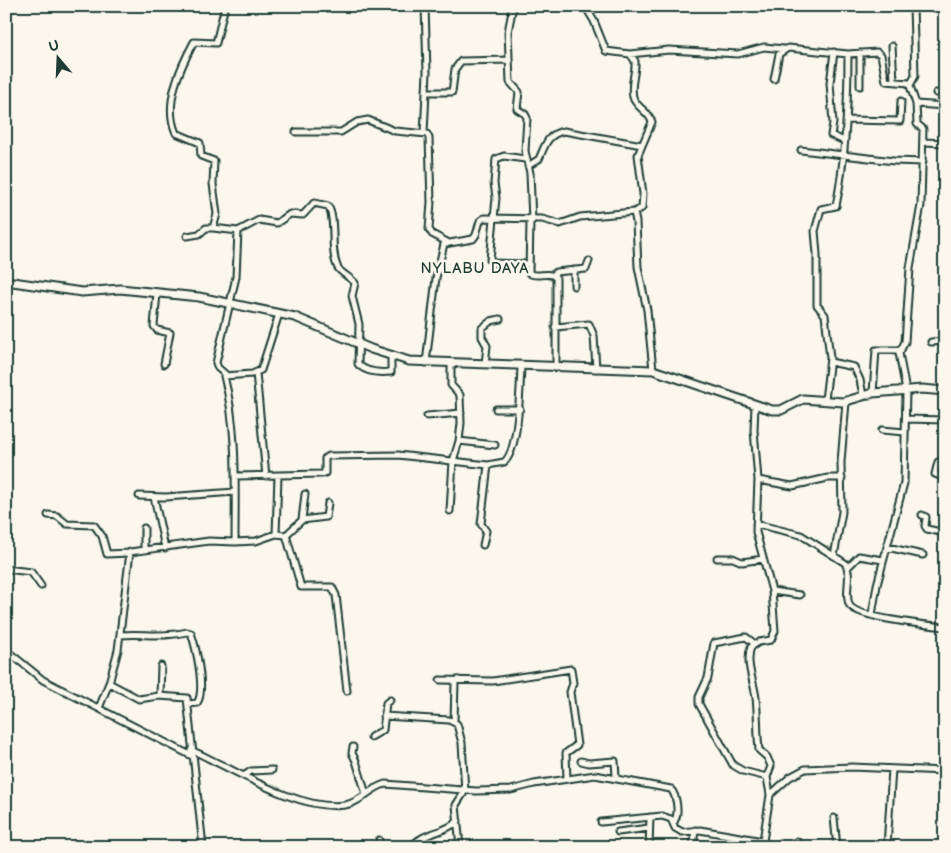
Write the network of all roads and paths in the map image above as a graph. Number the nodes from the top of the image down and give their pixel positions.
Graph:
1 (225, 6) edge
2 (424, 6) edge
3 (513, 6) edge
4 (585, 6) edge
5 (913, 6) edge
6 (892, 46) dead end
7 (784, 49) junction
8 (834, 52) junction
9 (860, 53) junction
10 (630, 54) junction
11 (848, 54) junction
12 (509, 60) junction
13 (774, 79) dead end
14 (894, 81) junction
15 (910, 85) junction
16 (860, 86) dead end
17 (427, 92) junction
18 (936, 93) dead end
19 (945, 94) edge
20 (901, 101) dead end
21 (916, 104) junction
22 (945, 106) edge
23 (847, 120) junction
24 (296, 132) dead end
25 (424, 132) junction
26 (844, 142) junction
27 (924, 142) junction
28 (945, 143) edge
29 (642, 145) junction
30 (801, 150) dead end
31 (842, 155) junction
32 (525, 159) junction
33 (924, 162) junction
34 (528, 166) junction
35 (634, 212) junction
36 (492, 217) junction
37 (531, 221) junction
38 (213, 228) junction
39 (238, 231) junction
40 (187, 236) dead end
41 (447, 242) junction
42 (589, 262) dead end
43 (528, 264) junction
44 (574, 270) junction
45 (554, 275) junction
46 (6, 281) edge
47 (574, 286) dead end
48 (157, 293) junction
49 (231, 305) junction
50 (279, 314) junction
51 (500, 319) dead end
52 (554, 327) junction
53 (931, 342) dead end
54 (945, 342) edge
55 (358, 343) junction
56 (900, 350) junction
57 (391, 356) junction
58 (830, 362) junction
59 (426, 363) junction
60 (164, 364) dead end
61 (451, 364) junction
62 (485, 364) junction
63 (521, 367) junction
64 (556, 368) junction
65 (596, 369) junction
66 (653, 370) junction
67 (256, 373) junction
68 (226, 375) junction
69 (906, 391) junction
70 (945, 391) edge
71 (873, 393) junction
72 (863, 395) junction
73 (825, 400) junction
74 (846, 402) junction
75 (755, 405) junction
76 (496, 409) dead end
77 (520, 409) junction
78 (461, 413) junction
79 (427, 416) dead end
80 (906, 420) junction
81 (945, 420) edge
82 (882, 430) dead end
83 (905, 432) junction
84 (459, 441) junction
85 (495, 446) dead end
86 (453, 461) junction
87 (945, 461) edge
88 (488, 464) junction
89 (235, 476) junction
90 (266, 476) junction
91 (278, 476) junction
92 (842, 478) junction
93 (945, 478) edge
94 (758, 480) junction
95 (235, 492) junction
96 (305, 494) dead end
97 (139, 496) dead end
98 (154, 497) junction
99 (328, 503) dead end
100 (450, 510) dead end
101 (48, 515) dead end
102 (922, 516) dead end
103 (302, 520) junction
104 (756, 524) junction
105 (144, 528) dead end
106 (945, 533) edge
107 (276, 534) junction
108 (286, 535) junction
109 (235, 542) junction
110 (483, 544) dead end
111 (887, 547) junction
112 (164, 548) junction
113 (144, 549) junction
114 (129, 553) junction
115 (834, 556) junction
116 (923, 556) dead end
117 (717, 558) dead end
118 (763, 559) junction
119 (883, 560) junction
120 (848, 567) junction
121 (6, 569) edge
122 (41, 586) dead end
123 (772, 591) junction
124 (800, 594) dead end
125 (872, 615) junction
126 (945, 628) edge
127 (120, 636) junction
128 (755, 644) junction
129 (6, 650) edge
130 (161, 666) dead end
131 (440, 680) dead end
132 (458, 680) junction
133 (109, 683) junction
134 (347, 691) dead end
135 (160, 696) junction
136 (390, 700) dead end
137 (188, 704) junction
138 (98, 708) junction
139 (384, 716) junction
140 (454, 722) junction
141 (371, 737) dead end
142 (353, 747) dead end
143 (191, 753) junction
144 (581, 760) dead end
145 (892, 769) junction
146 (272, 770) dead end
147 (945, 771) edge
148 (245, 776) junction
149 (767, 776) junction
150 (616, 777) junction
151 (567, 779) junction
152 (465, 791) junction
153 (366, 794) junction
154 (770, 795) junction
155 (650, 817) junction
156 (834, 818) dead end
157 (458, 821) junction
158 (601, 822) dead end
159 (673, 823) junction
160 (650, 828) junction
161 (695, 830) junction
162 (618, 832) dead end
163 (378, 840) dead end
164 (763, 840) junction
165 (203, 847) edge
166 (378, 847) edge
167 (411, 847) edge
168 (460, 847) edge
169 (649, 847) edge
170 (693, 847) edge
171 (771, 847) edge
172 (837, 847) edge
173 (886, 847) edge

1 - 38 street
2 - 17 street
3 - 12 street
4 - 10 street
5 - 15 street
6 - 14 street
7 - 8 street
7 - 10 street
7 - 13 street
8 - 11 street
8 - 26 street
9 - 11 street
9 - 14 street
9 - 16 street
10 - 29 street
11 - 23 street
12 - 17 street
12 - 32 street
14 - 15 street
15 - 21 street
17 - 25 street
18 - 19 street
20 - 23 street
21 - 22 street
21 - 27 street
23 - 26 street
24 - 25 street
25 - 41 street
26 - 31 street
27 - 28 street
27 - 33 street
29 - 34 street
29 - 35 street
30 - 31 street
31 - 33 street
31 - 58 street
32 - 34 street
32 - 36 street
33 - 56 street
34 - 37 street
35 - 37 street
35 - 66 street
36 - 37 street
36 - 41 street
36 - 43 street
37 - 43 street
38 - 39 street
38 - 40 street
39 - 49 street
39 - 55 street
41 - 59 street
42 - 44 street
43 - 45 street
44 - 45 street
44 - 47 street
45 - 52 street
46 - 48 street
48 - 49 street
48 - 60 street
49 - 50 street
49 - 68 street
50 - 55 street
50 - 67 street
51 - 62 street
52 - 64 street
52 - 65 street
53 - 54 street
55 - 57 street
55 - 57 street
56 - 69 street
56 - 71 street
57 - 59 street
58 - 72 street
58 - 73 street
59 - 61 street
61 - 62 street
61 - 78 street
62 - 63 street
63 - 64 street
63 - 77 street
64 - 65 street
65 - 66 street
66 - 75 street
67 - 68 street
67 - 90 street
68 - 89 street
69 - 70 street
69 - 71 street
69 - 80 street
71 - 72 street
72 - 74 street
73 - 74 street
73 - 75 street
74 - 92 street
75 - 94 street
76 - 77 street
77 - 88 street
78 - 79 street
78 - 84 street
80 - 81 street
80 - 83 street
82 - 83 street
83 - 111 street
84 - 85 street
84 - 86 street
86 - 88 street
86 - 91 street
86 - 100 street
87 - 93 street
88 - 110 street
89 - 90 street
89 - 95 street
90 - 91 street
91 - 107 street
92 - 94 street
92 - 115 street
94 - 104 street
95 - 98 street
95 - 109 street
96 - 103 street
97 - 98 street
98 - 112 street
99 - 103 street
101 - 114 street
102 - 106 street
103 - 108 street
104 - 115 street
104 - 118 street
105 - 113 street
107 - 108 street
107 - 109 street
108 - 134 street
109 - 112 street
111 - 116 street
111 - 119 street
112 - 113 street
113 - 114 street
114 - 127 street
115 - 120 street
117 - 118 street
118 - 123 street
119 - 120 street
119 - 125 street
120 - 125 street
121 - 122 street
123 - 124 street
123 - 128 street
125 - 126 street
127 - 133 street
127 - 137 street
128 - 149 street
128 - 149 street
129 - 138 street
130 - 135 street
131 - 132 street
132 - 140 street
132 - 151 street
133 - 135 street
133 - 138 street
135 - 137 street
136 - 139 street
137 - 143 street
138 - 143 street
139 - 140 street
139 - 141 street
140 - 152 street
142 - 153 street
143 - 148 street
143 - 165 street
144 - 150 street
145 - 147 street
145 - 154 street
145 - 173 street
146 - 148 street
148 - 153 street
149 - 154 street
150 - 151 street
150 - 159 street
151 - 152 street
152 - 153 street
152 - 157 street
154 - 164 street
155 - 158 street
155 - 159 street
155 - 160 street
156 - 172 street
157 - 167 street
157 - 168 street
159 - 161 street
160 - 162 street
160 - 169 street
161 - 164 street
161 - 170 street
163 - 166 street
164 - 171 street

